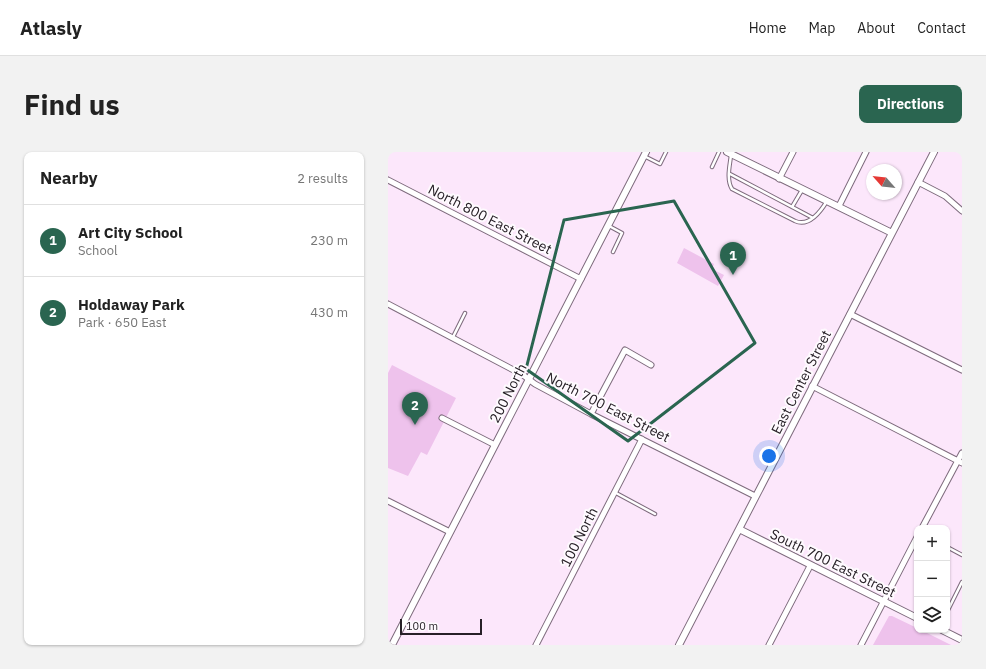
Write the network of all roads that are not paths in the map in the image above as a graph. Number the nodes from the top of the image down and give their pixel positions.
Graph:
1 (666, 152) edge
2 (719, 152) edge
3 (794, 152) edge
4 (866, 152) edge
5 (934, 152) edge
6 (729, 153) edge
7 (645, 154) edge
8 (712, 167) dead end
9 (729, 174) junction
10 (388, 180) edge
11 (780, 180) junction
12 (918, 182) junction
13 (803, 188) junction
14 (828, 200) junction
15 (839, 206) junction
16 (792, 207) junction
17 (962, 211) edge
18 (813, 218) junction
19 (608, 226) junction
20 (892, 233) junction
21 (613, 252) dead end
22 (581, 279) junction
23 (388, 304) edge
24 (465, 313) dead end
25 (850, 314) junction
26 (453, 337) junction
27 (651, 365) dead end
28 (962, 370) edge
29 (529, 379) junction
30 (812, 386) junction
31 (591, 414) junction
32 (442, 418) dead end
33 (642, 439) junction
34 (495, 445) junction
35 (962, 452) edge
36 (960, 462) edge
37 (615, 492) junction
38 (755, 496) junction
39 (390, 502) edge
40 (388, 509) edge
41 (655, 514) dead end
42 (924, 525) edge
43 (739, 529) junction
44 (450, 532) junction
45 (914, 543) edge
46 (950, 549) edge
47 (962, 555) edge
48 (810, 566) junction
49 (962, 582) edge
50 (884, 602) junction
51 (950, 606) edge
52 (914, 617) edge
53 (948, 633) edge
54 (962, 640) edge
55 (681, 644) edge
56 (392, 645) edge
57 (536, 645) edge
58 (769, 645) edge
59 (861, 645) edge

1 - 7 lane
2 - 8 lane
3 - 11 street
4 - 15 street
5 - 12 street, East Center Street
6 - 9 lane
6 - 11 street
7 - 19 street, 200 North
9 - 16 lane
9 - 18 lane
10 - 22 street, North 800 East Street
11 - 13 street
12 - 17 street
12 - 20 street, East Center Street
13 - 14 street
13 - 16 lane
14 - 15 street
14 - 18 lane
15 - 20 street
16 - 18 lane
19 - 21 lane
19 - 22 street, 200 North
20 - 25 street, East Center Street
22 - 29 street, 200 North
23 - 26 street, North 700 East Street
24 - 26 lane
25 - 28 street
25 - 30 street, East Center Street
26 - 29 street, North 700 East Street
27 - 31 street
29 - 31 street, North 700 East Street
29 - 34 street, 200 North
30 - 36 street
30 - 38 street, East Center Street
31 - 33 street, North 700 East Street
32 - 34 street
33 - 37 street, 100 North
33 - 38 street, North 700 East Street
34 - 44 street, 200 North
35 - 36 street
36 - 42 street
37 - 41 lane
37 - 57 street, 100 North
38 - 43 street, East Center Street
39 - 40 street
39 - 44 street
43 - 48 street, South 700 East Street
43 - 55 street, East Center Street
44 - 56 street, 200 North
45 - 50 street
46 - 47 lane
48 - 50 street, South 700 East Street
48 - 58 street
49 - 51 lane
50 - 52 street, South 700 East Street
50 - 59 street
53 - 54 street

